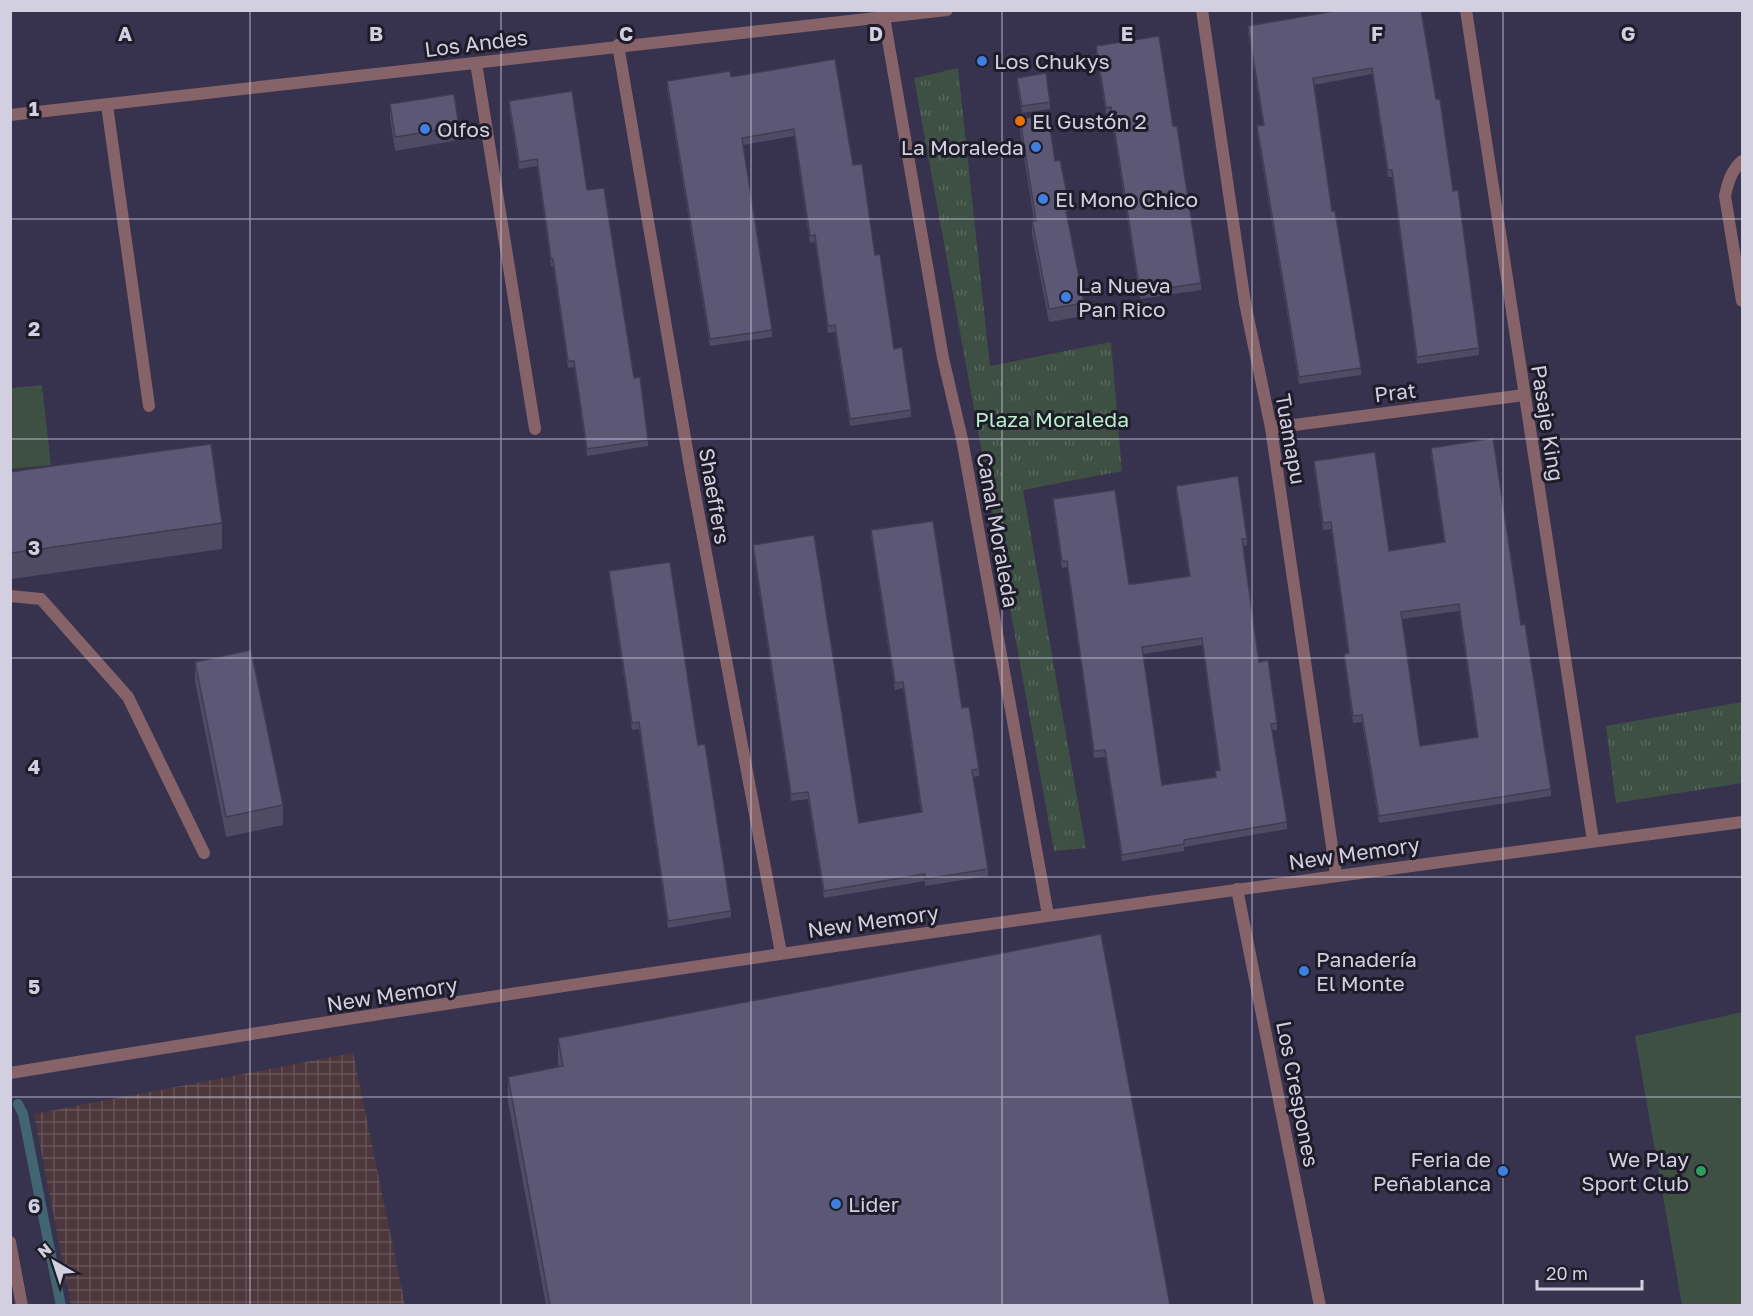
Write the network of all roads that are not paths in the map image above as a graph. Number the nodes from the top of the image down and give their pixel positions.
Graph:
1 (947, 10) edge
2 (1202, 10) edge
3 (1466, 10) edge
4 (885, 14) edge
5 (618, 45) junction
6 (476, 63) junction
7 (107, 105) junction
8 (10, 115) edge
9 (1743, 161) edge
10 (1740, 273) edge
11 (1743, 301) edge
12 (1524, 395) junction
13 (148, 406) dead end
14 (1271, 428) junction
15 (535, 429) dead end
16 (10, 596) edge
17 (1743, 822) edge
18 (1593, 841) junction
19 (204, 854) dead end
20 (1336, 874) junction
21 (1238, 889) junction
22 (1048, 915) junction
23 (781, 953) junction
24 (10, 1073) edge
25 (10, 1242) edge
26 (22, 1305) edge
27 (1320, 1305) edge

1 - 4 street, Los Andes
2 - 14 street, Tuamapu
3 - 12 street, Pasaje King
4 - 5 street, Los Andes
4 - 22 street, Canal Moraleda
5 - 6 street, Los Andes
5 - 23 street, Shaeffers
6 - 7 street, Los Andes
6 - 15 street
7 - 8 street, Los Andes
7 - 13 street
9 - 10 street
10 - 11 street
12 - 14 street, Prat
12 - 18 street, Pasaje King
14 - 20 street, Tuamapu
16 - 19 street
17 - 18 street, New Memory
18 - 20 street, New Memory
20 - 21 street, New Memory
21 - 22 street, New Memory
21 - 27 street, Los Crespones
22 - 23 street, New Memory
23 - 24 street, New Memory
25 - 26 street

